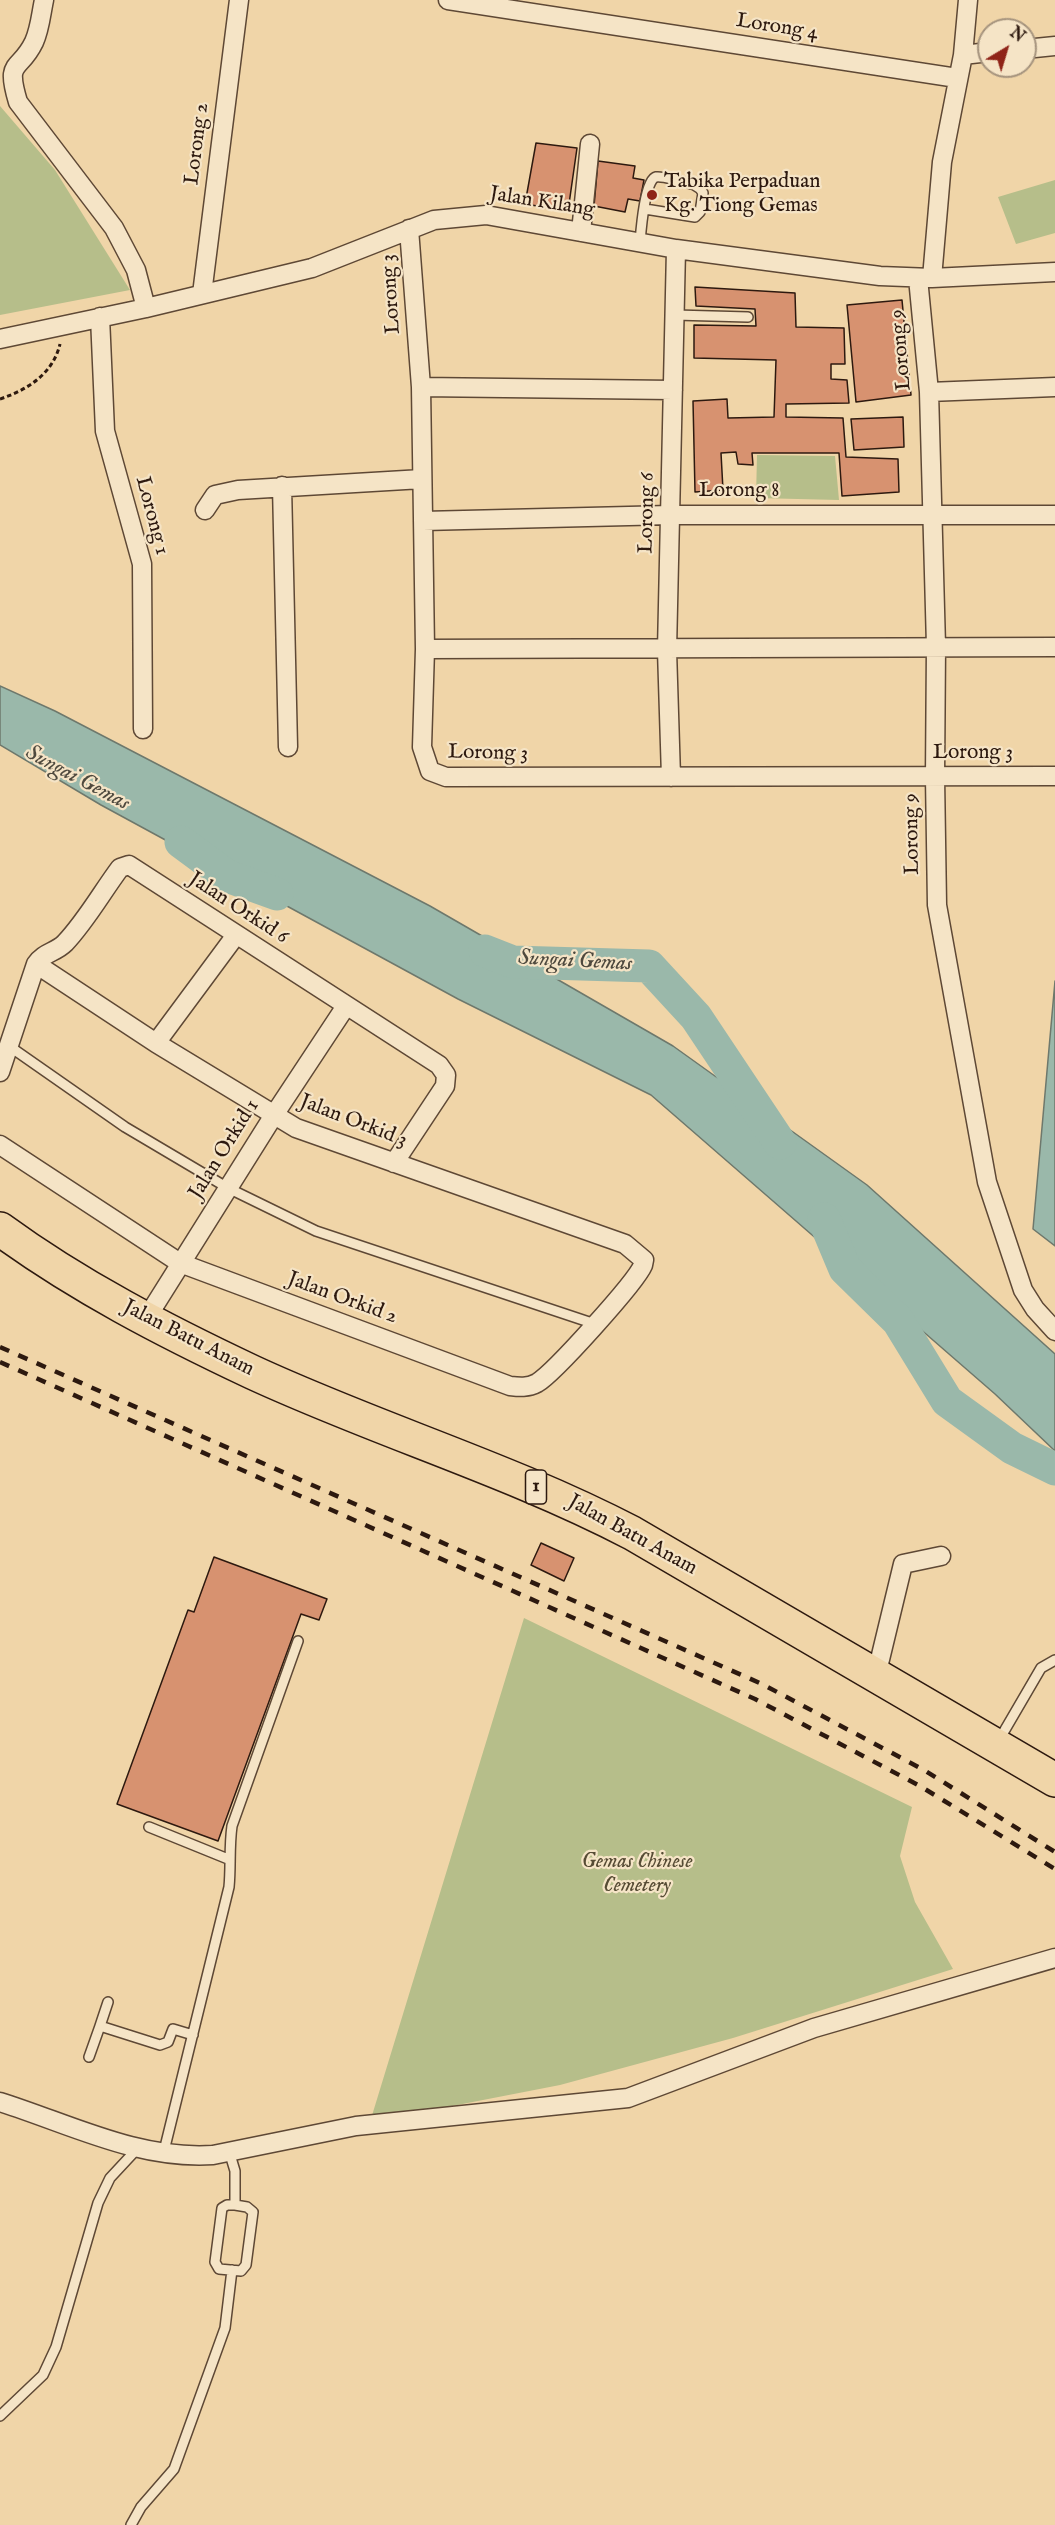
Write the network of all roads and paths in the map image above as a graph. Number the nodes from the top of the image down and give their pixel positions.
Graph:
1 (44, 0) edge
2 (239, 0) edge
3 (448, 0) edge
4 (968, 0) edge
5 (1055, 46) edge
6 (1037, 48) edge
7 (977, 53) edge
8 (963, 55) junction
9 (957, 78) junction
10 (590, 144) dead end
11 (645, 209) junction
12 (409, 229) junction
13 (580, 232) junction
14 (640, 242) junction
15 (676, 249) junction
16 (1055, 272) edge
17 (925, 278) junction
18 (202, 294) junction
19 (146, 308) junction
20 (675, 315) junction
21 (100, 316) junction
22 (748, 317) dead end
23 (63, 325) junction
24 (0, 339) edge
25 (421, 387) junction
26 (1055, 387) edge
27 (673, 390) junction
28 (930, 392) junction
29 (0, 399) edge
30 (422, 479) junction
31 (282, 486) junction
32 (205, 510) dead end
33 (932, 514) junction
34 (1055, 514) edge
35 (670, 515) junction
36 (423, 521) junction
37 (936, 646) junction
38 (1055, 647) edge
39 (425, 649) junction
40 (667, 650) junction
41 (143, 729) dead end
42 (288, 747) dead end
43 (1055, 776) edge
44 (670, 777) junction
45 (935, 777) junction
46 (236, 935) junction
47 (36, 964) junction
48 (346, 1006) junction
49 (156, 1043) junction
50 (9, 1046) junction
51 (0, 1072) edge
52 (274, 1115) junction
53 (0, 1145) edge
54 (394, 1162) junction
55 (228, 1188) junction
56 (0, 1229) edge
57 (644, 1260) joint
58 (180, 1263) junction
59 (146, 1319) junction
60 (595, 1324) junction
61 (1055, 1331) edge
62 (942, 1556) dead end
63 (298, 1641) dead end
64 (1055, 1660) edge
65 (876, 1676) junction
66 (995, 1746) junction
67 (1055, 1780) edge
68 (149, 1827) dead end
69 (228, 1859) junction
70 (1055, 1959) edge
71 (108, 2002) dead end
72 (100, 2026) junction
73 (193, 2035) junction
74 (89, 2057) dead end
75 (0, 2102) edge
76 (136, 2149) junction
77 (229, 2151) junction
78 (163, 2155) junction
79 (235, 2205) junction
80 (232, 2270) junction
81 (0, 2416) edge
82 (131, 2525) edge

1 - 19 street
2 - 18 street, Lorong 2
3 - 9 street, Lorong 4
4 - 8 street, Lorong 9
5 - 6 street
7 - 8 street
8 - 9 street, Lorong 9
9 - 17 street, Lorong 9
10 - 13 street
11 - 11 lane
11 - 14 lane
12 - 13 street, Jalan Kilang
12 - 18 street, Jalan Kilang
12 - 25 street, Lorong 3
13 - 14 street, Jalan Kilang
14 - 15 street, Jalan Kilang
15 - 17 street, Jalan Kilang
15 - 20 street, Lorong 6
16 - 17 street, Jalan Kilang
17 - 28 street, Lorong 9
18 - 19 street, Jalan Kilang
19 - 21 street, Jalan Kilang
20 - 22 lane
20 - 27 street, Lorong 6
21 - 23 street, Jalan Kilang
21 - 41 street, Lorong 1
23 - 24 street, Jalan Kilang
23 - 29 path
25 - 27 street
25 - 30 street, Lorong 3
26 - 28 street
27 - 35 street, Lorong 6
28 - 33 street, Lorong 9
30 - 31 street
30 - 36 street, Lorong 3
31 - 32 street
31 - 42 street
33 - 34 street, Lorong 8
33 - 35 street, Lorong 8
33 - 37 street, Lorong 9
35 - 36 street, Lorong 8
35 - 40 street, Lorong 6
36 - 39 street, Lorong 3
37 - 38 street
37 - 40 street
37 - 45 street, Lorong 9
39 - 40 street
39 - 44 street, Lorong 3
40 - 44 street, Lorong 6
43 - 45 street, Lorong 3
44 - 45 street, Lorong 3
45 - 61 street, Lorong 9
46 - 47 street, Jalan Orkid 6
46 - 48 street, Jalan Orkid 6
46 - 49 street
47 - 49 street, Jalan Orkid 3
47 - 50 street
48 - 52 street, Jalan Orkid 1
48 - 54 street, Jalan Orkid 6
49 - 52 street, Jalan Orkid 3
50 - 51 street
50 - 55 lane
52 - 54 street, Jalan Orkid 3
52 - 55 street, Jalan Orkid 1
53 - 58 street, Jalan Orkid 2
54 - 57 street, Jalan Orkid 3
55 - 58 street, Jalan Orkid 1
55 - 60 lane
56 - 59 highway, Jalan Batu Anam / 1
57 - 60 street, Jalan Orkid 2
58 - 59 street, Jalan Orkid 1
58 - 60 street, Jalan Orkid 2
59 - 65 highway, Jalan Batu Anam / 1
62 - 65 street
63 - 69 lane
64 - 66 lane
65 - 66 highway, Jalan Batu Anam / 1
66 - 67 highway, Jalan Batu Anam / 1
68 - 69 lane
69 - 73 lane
70 - 77 street
71 - 72 lane
72 - 73 lane
72 - 74 lane
73 - 78 lane
75 - 76 street
76 - 78 street
76 - 81 lane
77 - 78 street
77 - 79 lane
79 - 80 lane
79 - 80 lane
80 - 82 lane

